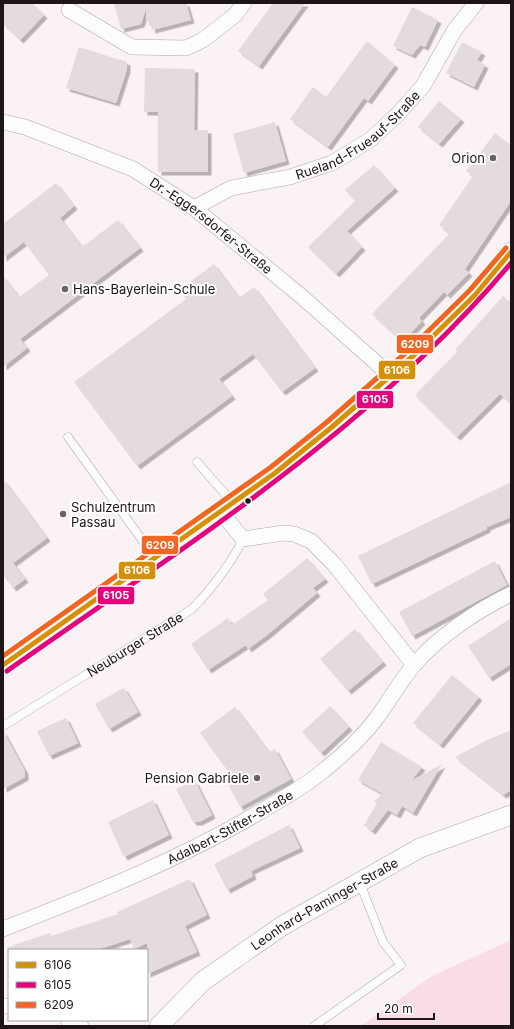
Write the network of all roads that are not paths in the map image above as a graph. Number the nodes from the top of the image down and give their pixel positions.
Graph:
1 (244, 3) edge
2 (476, 3) edge
3 (69, 10) dead end
4 (3, 122) edge
5 (194, 208) junction
6 (511, 252) edge
7 (391, 376) junction
8 (68, 437) dead end
9 (197, 462) dead end
10 (227, 507) junction
11 (243, 539) junction
12 (155, 558) junction
13 (511, 594) edge
14 (3, 665) edge
15 (414, 665) junction
16 (3, 726) edge
17 (511, 815) edge
18 (360, 883) junction
19 (3, 929) edge
20 (70, 1021) edge
21 (81, 1026) edge
22 (159, 1026) edge
23 (314, 1026) edge

1 - 3 street
2 - 5 street, Rueland-Frueauf-Straße
4 - 5 street, Dr.-Eggersdorfer-Straße
5 - 7 street, Dr.-Eggersdorfer-Straße
6 - 7 street
7 - 10 street
8 - 12 lane
9 - 10 lane
10 - 11 street
10 - 12 street
11 - 15 street
11 - 16 lane, Neuburger Straße
12 - 14 street
13 - 15 street, Adalbert-Stifter-Straße
15 - 19 street, Adalbert-Stifter-Straße
17 - 18 street, Leonhard-Paminger-Straße
18 - 22 street, Leonhard-Paminger-Straße
18 - 23 lane
20 - 21 street

